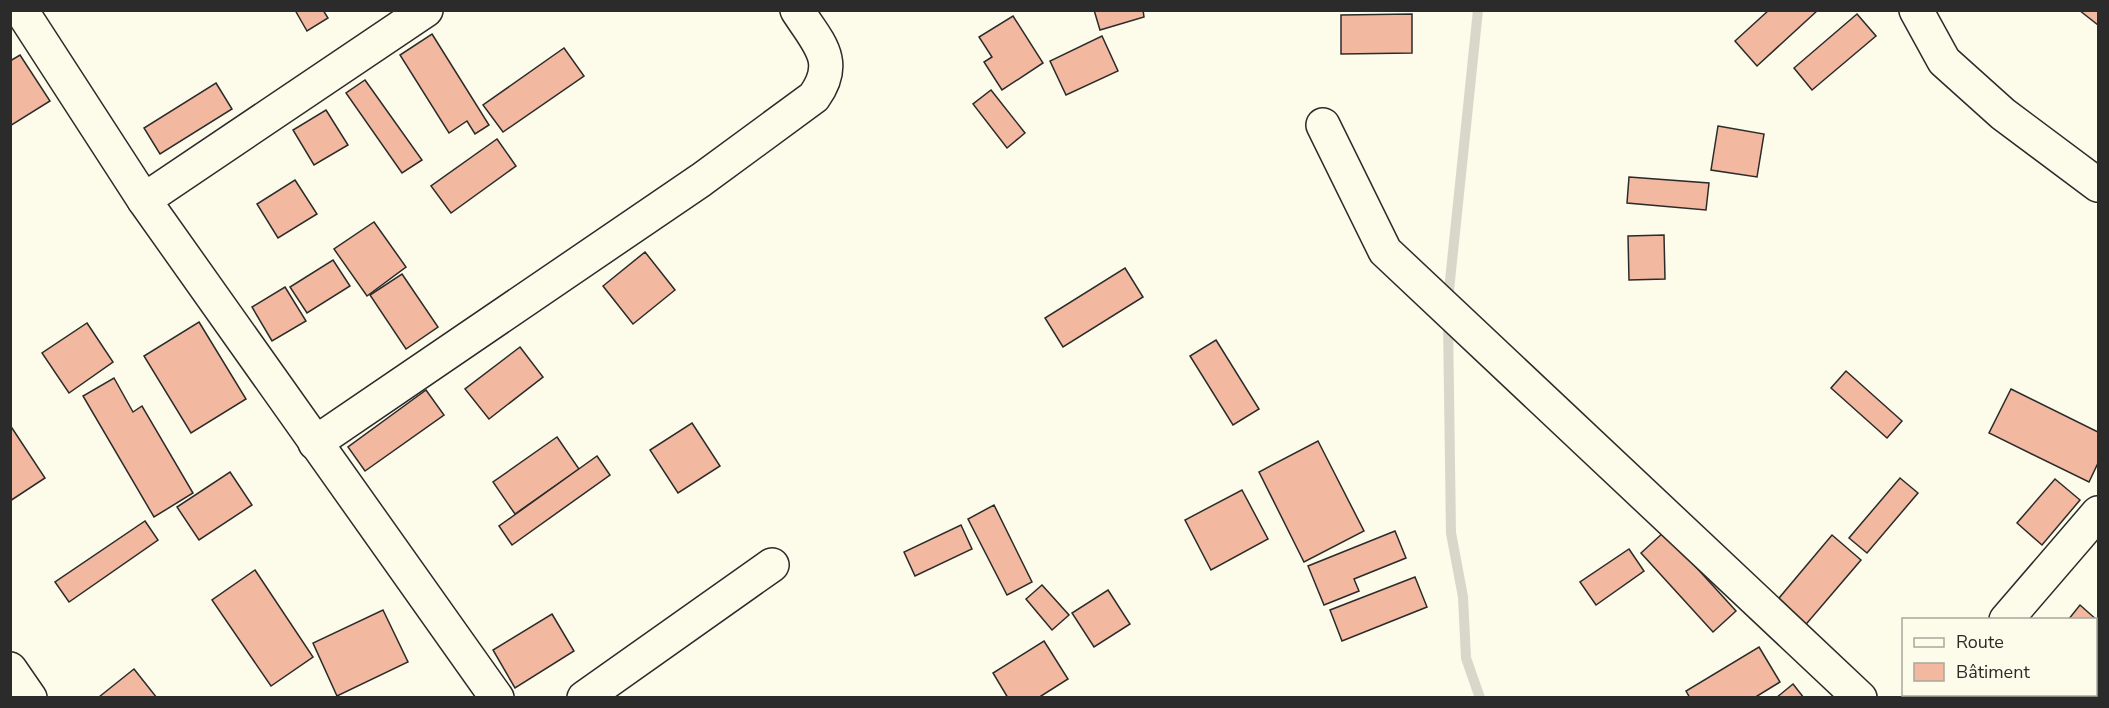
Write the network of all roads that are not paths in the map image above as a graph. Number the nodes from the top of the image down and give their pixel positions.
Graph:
1 (21, 10) edge
2 (426, 10) edge
3 (797, 10) edge
4 (1916, 10) edge
5 (1323, 125) dead end
6 (2098, 185) edge
7 (144, 200) junction
8 (315, 443) junction
9 (2098, 513) edge
10 (772, 565) dead end
11 (2008, 618) edge
12 (10, 669) edge
13 (30, 698) edge
14 (497, 698) edge
15 (584, 698) edge
16 (1860, 698) edge

1 - 7 street
2 - 7 street
3 - 8 street
4 - 6 street
5 - 16 street
7 - 8 street
8 - 14 street
9 - 11 street
10 - 15 street
12 - 13 street

